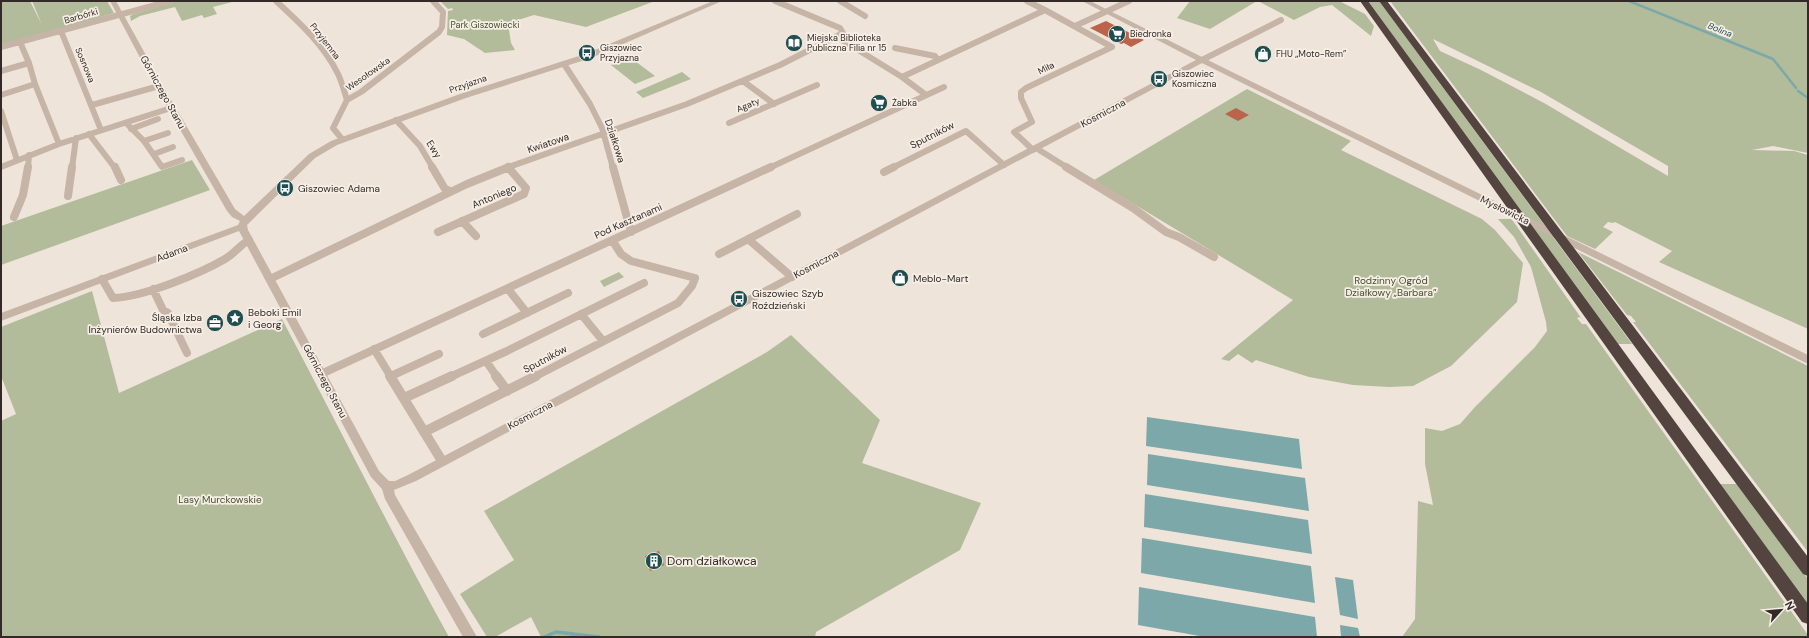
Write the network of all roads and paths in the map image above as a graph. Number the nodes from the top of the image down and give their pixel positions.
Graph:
1 (113, 1) edge
2 (170, 1) edge
3 (276, 1) edge
4 (433, 1) edge
5 (719, 1) edge
6 (776, 1) edge
7 (840, 1) edge
8 (1027, 1) edge
9 (1085, 1) edge
10 (1129, 1) edge
11 (1364, 1) edge
12 (1383, 1) edge
13 (1045, 10) junction
14 (1106, 11) junction
15 (121, 15) junction
16 (865, 16) dead end
17 (1281, 20) dead end
18 (1075, 26) junction
19 (61, 31) junction
20 (837, 37) junction
21 (20, 42) junction
22 (1, 48) edge
23 (895, 48) dead end
24 (938, 60) junction
25 (1202, 60) junction
26 (29, 63) junction
27 (564, 64) junction
28 (1, 71) edge
29 (902, 77) junction
30 (743, 81) junction
31 (35, 84) junction
32 (817, 85) dead end
33 (159, 86) junction
34 (944, 87) dead end
35 (1, 95) edge
36 (926, 95) junction
37 (347, 100) junction
38 (774, 104) junction
39 (92, 105) junction
40 (171, 108) junction
41 (1, 111) edge
42 (158, 119) dead end
43 (396, 120) junction
44 (126, 123) junction
45 (729, 123) dead end
46 (131, 129) junction
47 (102, 130) junction
48 (168, 133) dead end
49 (89, 134) junction
50 (604, 134) junction
51 (76, 138) junction
52 (342, 139) junction
53 (144, 141) junction
54 (59, 144) junction
55 (173, 147) dead end
56 (1034, 149) junction
57 (154, 154) junction
58 (29, 155) junction
59 (17, 160) junction
60 (182, 160) dead end
61 (1004, 165) junction
62 (1, 167) edge
63 (508, 167) junction
64 (884, 172) dead end
65 (121, 180) dead end
66 (450, 192) junction
67 (68, 196) dead end
68 (797, 214) dead end
69 (14, 217) dead end
70 (462, 221) junction
71 (243, 223) junction
72 (438, 232) dead end
73 (631, 232) junction
74 (476, 236) dead end
75 (748, 239) junction
76 (249, 240) junction
77 (612, 240) junction
78 (719, 254) dead end
79 (1214, 257) dead end
80 (792, 277) junction
81 (102, 279) junction
82 (270, 279) junction
83 (644, 283) dead end
84 (153, 289) junction
85 (508, 289) junction
86 (568, 293) dead end
87 (527, 313) junction
88 (581, 314) junction
89 (1, 317) edge
90 (483, 334) dead end
91 (603, 341) junction
92 (374, 349) junction
93 (187, 353) dead end
94 (439, 354) dead end
95 (1808, 360) edge
96 (486, 361) junction
97 (321, 374) junction
98 (391, 376) junction
99 (507, 391) junction
100 (404, 398) junction
101 (424, 432) junction
102 (442, 461) junction
103 (387, 486) junction
104 (1808, 568) edge
105 (1808, 617) edge
106 (470, 637) edge

1 - 15 street, Górniczego Stanu
2 - 15 street, Barbórki
3 - 37 street, Przyjemna
4 - 37 street, Wesołowska
5 - 27 street, Przyjazna
6 - 20 street
7 - 16 street
8 - 13 street, Miła
9 - 14 street, Mysłowicka
10 - 14 street
11 - 105 highway
12 - 104 highway
13 - 18 street, Miła
13 - 24 street
14 - 18 street
14 - 25 street, Mysłowicka
15 - 19 street, Barbórki
15 - 33 street, Górniczego Stanu
17 - 25 street
18 - 56 street, Miła
19 - 21 street, Barbórki
19 - 39 street, Sosnowa
20 - 29 street
20 - 30 street, Kwiatowa
21 - 22 street, Barbórki
21 - 26 street
23 - 24 street
24 - 29 street
25 - 56 street, Kosmiczna
25 - 95 street, Mysłowicka
26 - 28 street
26 - 31 street
27 - 43 street, Przyjazna
27 - 50 street, Działkowa
29 - 36 street
30 - 38 street, Agaty
30 - 50 street, Kwiatowa
31 - 35 street
31 - 54 street
32 - 38 street, Agaty
33 - 39 street
33 - 40 street, Górniczego Stanu
34 - 36 street, Pod Kasztanami
36 - 73 street, Pod Kasztanami
37 - 52 street, Wesołowska
38 - 45 street, Agaty
39 - 47 street, Sosnowa
40 - 44 street
40 - 71 street, Górniczego Stanu
41 - 59 street
42 - 46 street
43 - 52 street, Przyjazna
43 - 66 street, Ewy
44 - 46 street
44 - 47 street
46 - 53 street
47 - 49 street
48 - 53 street
49 - 51 street
49 - 65 street
50 - 63 street, Kwiatowa
50 - 73 street, Działkowa
51 - 54 street
51 - 67 street
52 - 71 street, Przyjazna
53 - 57 street
54 - 58 street
55 - 57 street
56 - 61 street, Kosmiczna
56 - 79 street
57 - 60 street
58 - 59 street
58 - 69 street
59 - 62 street
61 - 64 street, Sputników
61 - 80 street, Kosmiczna
63 - 66 street, Kwiatowa
63 - 70 street, Antoniego
66 - 82 street, Kwiatowa
68 - 75 street
70 - 72 street, Antoniego
70 - 74 street
71 - 76 street, Górniczego Stanu
71 - 81 street, Adama
73 - 77 street, Pod Kasztanami
75 - 78 street
75 - 80 street
76 - 82 street, Górniczego Stanu
76 - 84 street
77 - 85 street, Pod Kasztanami
77 - 91 street, Sputników
80 - 102 street, Kosmiczna
81 - 84 street
81 - 89 street, Adama
82 - 97 street, Górniczego Stanu
83 - 88 street
84 - 93 street
85 - 87 street
85 - 92 street, Pod Kasztanami
86 - 87 street
87 - 90 street
88 - 91 street
88 - 96 street
91 - 99 street, Sputników
92 - 97 street, Pod Kasztanami
92 - 98 street
94 - 98 street
96 - 99 street
96 - 100 street
97 - 103 street, Górniczego Stanu
98 - 100 street
99 - 101 street, Sputników
100 - 101 street
101 - 102 street
102 - 103 street, Kosmiczna
103 - 106 street, Górniczego Stanu

